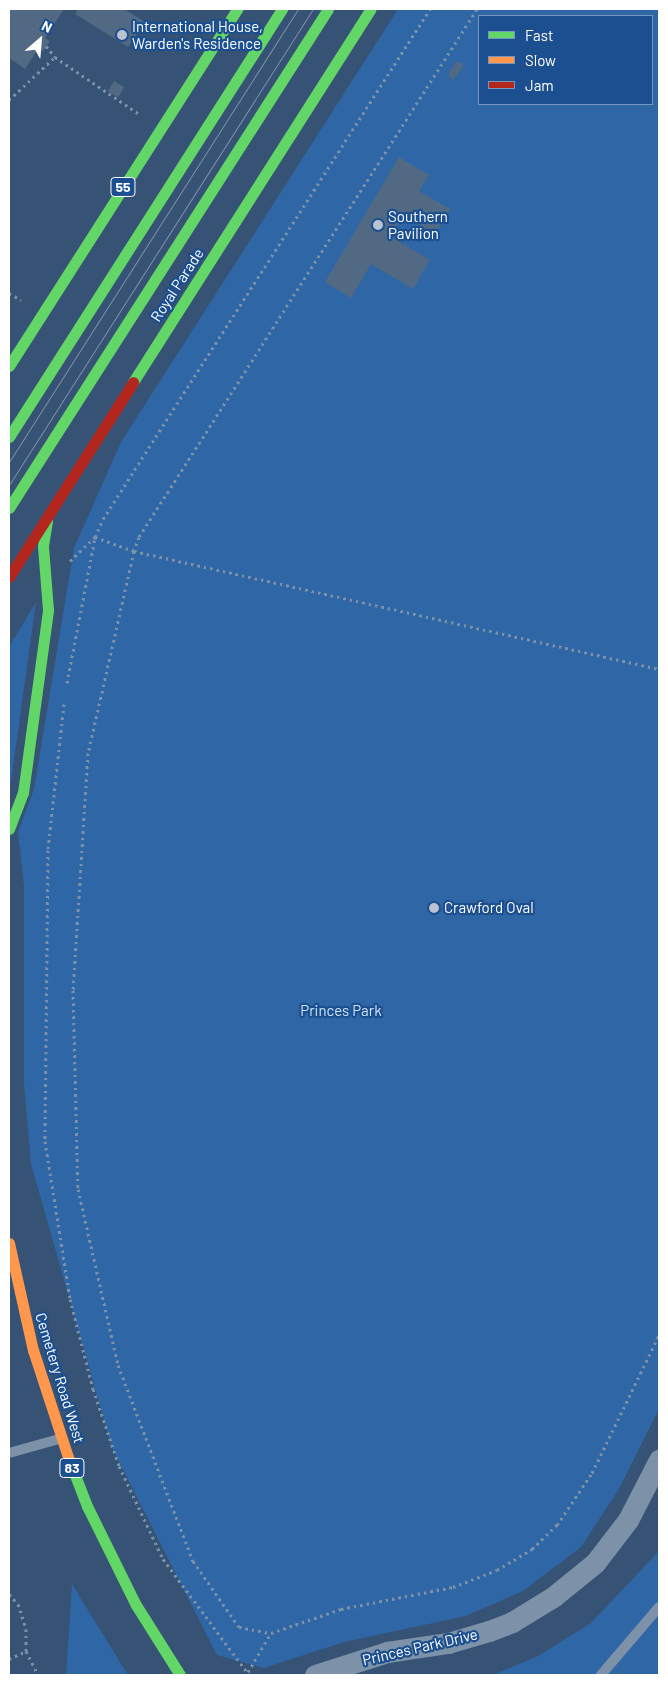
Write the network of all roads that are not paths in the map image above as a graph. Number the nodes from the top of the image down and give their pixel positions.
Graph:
1 (237, 9) edge
2 (282, 9) edge
3 (328, 9) edge
4 (371, 9) edge
5 (15, 362) edge
6 (9, 437) edge
7 (9, 508) edge
8 (48, 516) junction
9 (9, 577) edge
10 (9, 829) edge
11 (9, 1244) edge
12 (12, 1272) edge
13 (60, 1438) junction
14 (9, 1453) edge
15 (659, 1460) edge
16 (659, 1607) edge
17 (180, 1675) edge
18 (315, 1675) edge
19 (601, 1675) edge

1 - 5 highway, 55
2 - 6 highway, 55
3 - 7 highway, Royal Parade
4 - 8 highway, Royal Parade
8 - 9 highway, Royal Parade
8 - 10 highway
11 - 12 highway, Cemetery Road West / 83
12 - 13 highway, Cemetery Road West / 83
13 - 14 lane
13 - 17 highway, Cemetery Road West / 83
15 - 18 street, Princes Park Drive
16 - 19 lane

